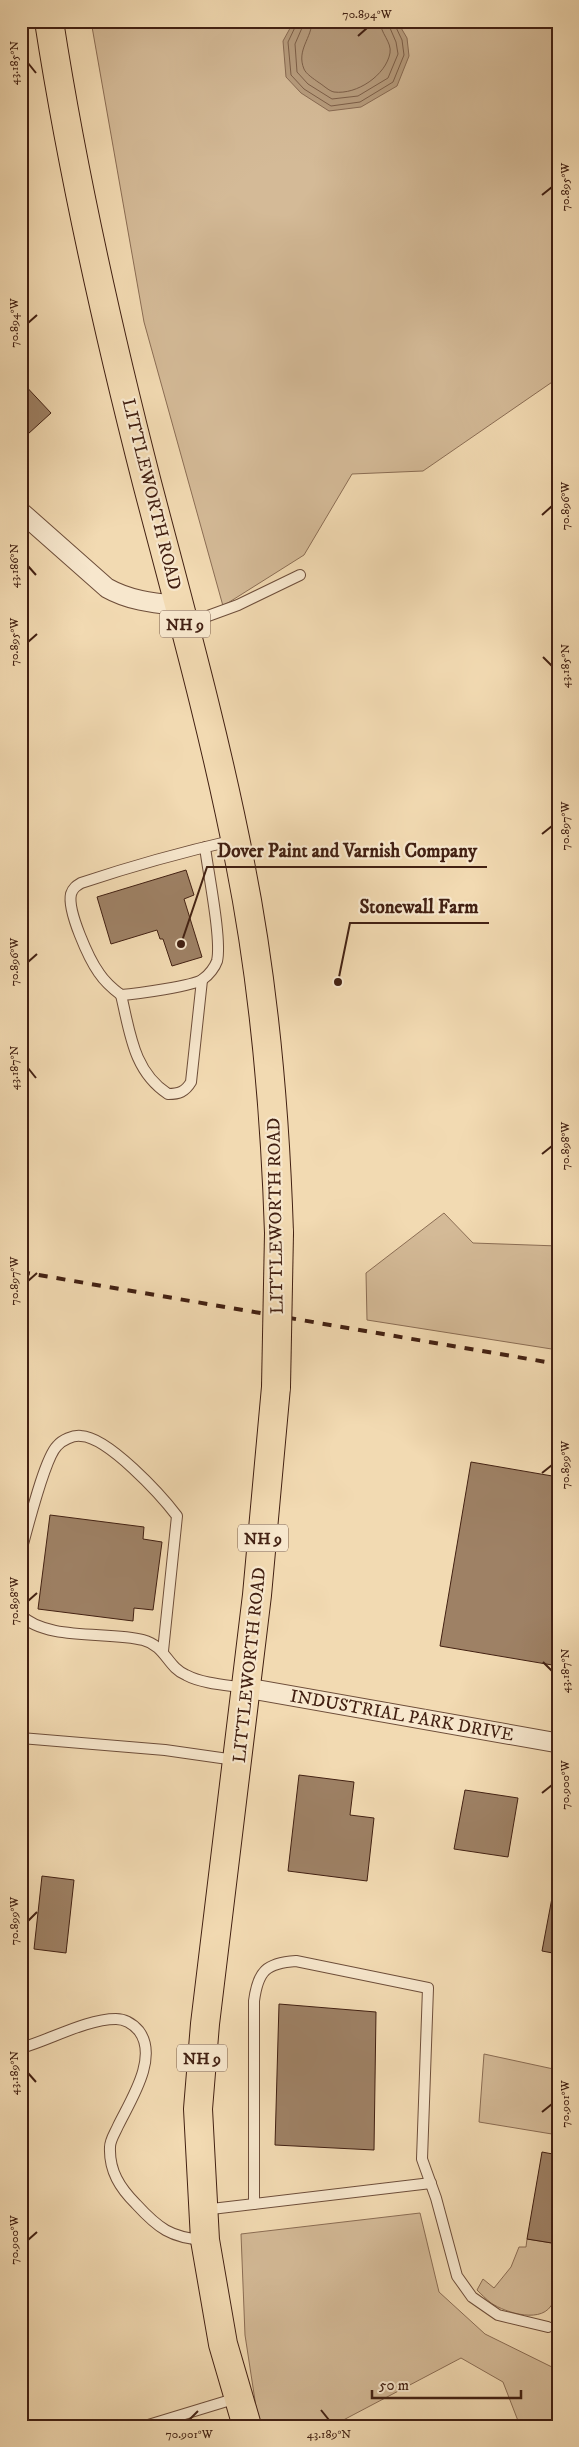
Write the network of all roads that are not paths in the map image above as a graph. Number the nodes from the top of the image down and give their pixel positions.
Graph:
1 (49, 21) edge
2 (21, 512) edge
3 (300, 575) dead end
4 (183, 615) junction
5 (236, 840) junction
6 (205, 847) junction
7 (202, 980) junction
8 (121, 995) junction
9 (21, 1551) edge
10 (21, 1615) edge
11 (164, 1651) junction
12 (247, 1688) junction
13 (21, 1738) edge
14 (558, 1742) edge
15 (238, 1760) junction
16 (21, 2048) edge
17 (431, 2183) junction
18 (254, 2204) junction
19 (202, 2210) junction
20 (205, 2240) junction
21 (548, 2326) dead end
22 (238, 2398) junction
23 (145, 2426) edge
24 (247, 2426) edge

1 - 4 main road, LITTLEWORTH ROAD / NH 9
2 - 4 street
3 - 4 lane
4 - 5 main road, LITTLEWORTH ROAD / NH 9
5 - 6 lane
5 - 12 main road, LITTLEWORTH ROAD / NH 9, bridge
6 - 7 lane
6 - 8 lane
7 - 8 lane
7 - 8 lane
9 - 11 lane
10 - 11 lane
11 - 12 lane
12 - 14 street, INDUSTRIAL PARK DRIVE
12 - 15 main road, LITTLEWORTH ROAD / NH 9
13 - 15 lane
15 - 19 main road, LITTLEWORTH ROAD / NH 9
16 - 20 lane
17 - 18 lane
17 - 18 lane
17 - 21 lane
18 - 19 lane
19 - 20 main road, LITTLEWORTH ROAD / NH 9
20 - 22 main road, LITTLEWORTH ROAD / NH 9
22 - 23 lane
22 - 24 main road, LITTLEWORTH ROAD / NH 9

